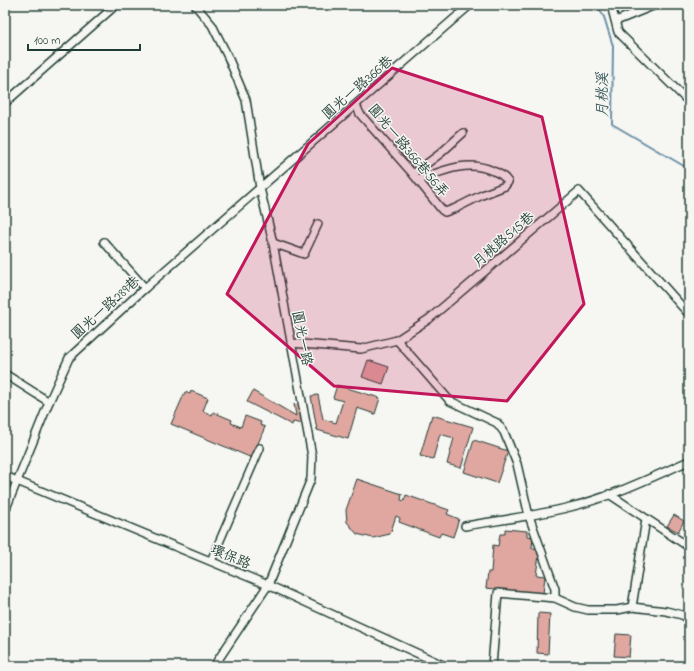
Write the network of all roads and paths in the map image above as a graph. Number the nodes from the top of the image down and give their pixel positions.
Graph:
1 (116, 5) edge
2 (195, 5) edge
3 (611, 5) edge
4 (655, 5) edge
5 (468, 6) edge
6 (616, 21) junction
7 (689, 102) edge
8 (5, 103) edge
9 (356, 105) junction
10 (463, 133) dead end
11 (413, 174) junction
12 (418, 180) junction
13 (260, 188) junction
14 (318, 224) dead end
15 (104, 242) dead end
16 (273, 243) junction
17 (145, 288) junction
18 (689, 313) edge
19 (397, 340) junction
20 (291, 343) junction
21 (5, 374) edge
22 (49, 402) junction
23 (260, 448) dead end
24 (689, 462) edge
25 (5, 476) edge
26 (17, 480) junction
27 (609, 494) junction
28 (5, 510) edge
29 (529, 516) junction
30 (646, 519) junction
31 (465, 526) dead end
32 (689, 547) edge
33 (211, 561) junction
34 (268, 585) junction
35 (555, 598) junction
36 (632, 607) junction
37 (689, 619) edge
38 (214, 666) edge
39 (445, 666) edge
40 (492, 666) edge

1 - 8 street
2 - 13 street, 圓光一路
3 - 6 street
4 - 6 street
5 - 9 street, 圓光一路366巷
6 - 7 street
9 - 11 street, 圓光一路366巷56弄
9 - 13 street, 圓光一路366巷
10 - 11 street
11 - 12 street, 圓光一路366巷56弄
12 - 12 street, 圓光一路366巷56弄
13 - 16 street, 圓光一路
13 - 17 street, 圓光一路289巷
14 - 16 street
15 - 17 street
16 - 20 street, 圓光一路
17 - 22 street, 圓光一路289巷
18 - 19 street, 月桃路515巷
19 - 20 street, 月桃路515巷
19 - 29 street
20 - 34 street, 圓光一路
21 - 22 street
22 - 26 street, 圓光一路289巷
23 - 33 street
24 - 27 street
25 - 26 street, 環保路
26 - 28 street, 圓光一路289巷
26 - 33 street, 環保路
27 - 29 street
27 - 30 street
29 - 31 street
29 - 35 street
30 - 32 street
30 - 36 street
33 - 34 street, 環保路
34 - 38 street, 圓光一路
34 - 39 street, 環保路
35 - 36 street
35 - 40 street
36 - 37 street

